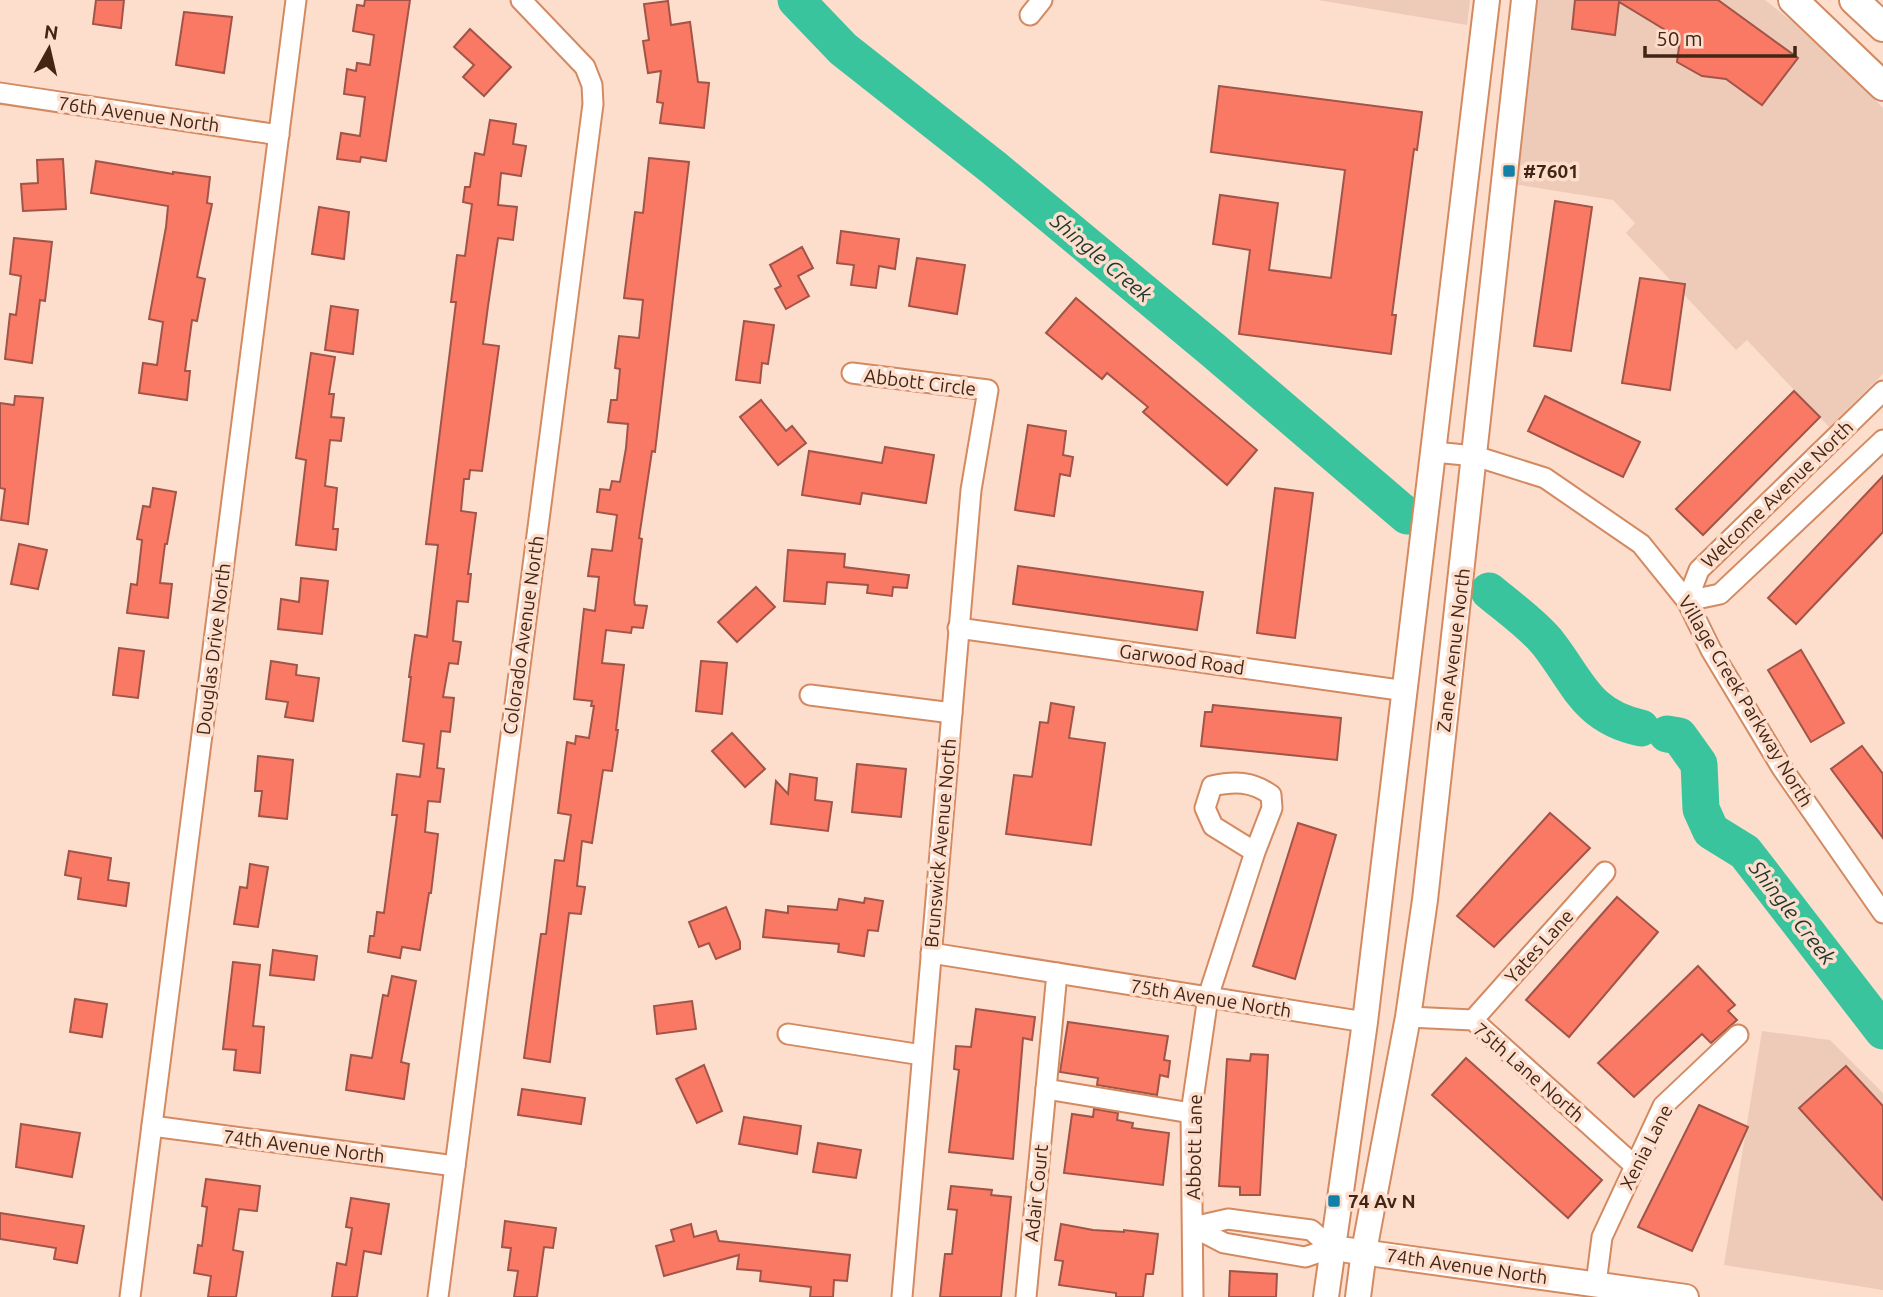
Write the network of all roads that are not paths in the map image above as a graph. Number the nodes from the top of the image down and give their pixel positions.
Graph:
1 (296, 0) edge
2 (521, 0) edge
3 (1487, 0) edge
4 (1524, 0) edge
5 (1793, 0) edge
6 (1854, 0) edge
7 (1883, 27) edge
8 (1883, 86) edge
9 (0, 93) edge
10 (279, 135) junction
11 (852, 373) dead end
12 (988, 390) joint
13 (1883, 391) edge
14 (1883, 440) edge
15 (1434, 452) junction
16 (1475, 456) junction
17 (1688, 601) junction
18 (958, 628) junction
19 (1406, 691) junction
20 (810, 695) dead end
21 (952, 713) junction
22 (1255, 852) dead end
23 (1605, 872) dead end
24 (1883, 914) edge
25 (931, 953) junction
26 (1057, 973) junction
27 (1208, 997) junction
28 (1408, 1017) junction
29 (1473, 1020) junction
30 (1365, 1023) junction
31 (788, 1034) dead end
32 (1738, 1035) dead end
33 (922, 1055) junction
34 (1046, 1089) junction
35 (1191, 1113) junction
36 (152, 1126) junction
37 (455, 1166) junction
38 (1634, 1166) junction
39 (1193, 1227) junction
40 (1332, 1248) junction
41 (1364, 1251) junction
42 (1596, 1284) junction
43 (130, 1297) edge
44 (438, 1297) edge
45 (902, 1297) edge
46 (1026, 1297) edge
47 (1193, 1297) edge
48 (1326, 1297) edge
49 (1358, 1297) edge
50 (1686, 1297) edge

1 - 10 street, Douglas Drive North
2 - 37 street, Colorado Avenue North
3 - 15 street
4 - 16 street, Zane Avenue North
5 - 8 main road
6 - 7 main road
9 - 10 street, 76th Avenue North
10 - 36 street, Douglas Drive North
11 - 12 street, Abbott Circle
12 - 18 street, Brunswick Avenue North
13 - 17 street, Welcome Avenue North
14 - 17 street, Welcome Avenue North
15 - 16 street, Village Creek Parkway North
15 - 19 street
16 - 17 street, Village Creek Parkway North
16 - 28 street, Zane Avenue North
17 - 24 street, Village Creek Parkway North
18 - 19 street, Garwood Road
18 - 21 street, Brunswick Avenue North
19 - 30 street
20 - 21 street
21 - 25 street, Brunswick Avenue North
22 - 27 street, Abbott Lane
23 - 29 street, Yates Lane
25 - 26 street, 75th Avenue North
25 - 33 street, Brunswick Avenue North
26 - 27 street, 75th Avenue North
26 - 34 street
27 - 30 street, 75th Avenue North
27 - 35 street, Abbott Lane
28 - 29 street, 75th Lane North
28 - 41 street, Zane Avenue North
29 - 38 street, 75th Lane North
30 - 40 street
31 - 33 street
32 - 38 street, Xenia Lane
33 - 45 street, Brunswick Avenue North
34 - 35 street
34 - 46 street, Adair Court
35 - 39 street, Abbott Lane
36 - 37 street, 74th Avenue North
36 - 43 street, Douglas Drive North
37 - 44 street, Colorado Avenue North
38 - 42 street, Xenia Lane
39 - 40 street
39 - 40 street
39 - 47 street, Abbott Lane
40 - 41 street, 74th Avenue North
40 - 48 street
41 - 42 street, 74th Avenue North
41 - 49 street, Zane Avenue North
42 - 50 street, 74th Avenue North

